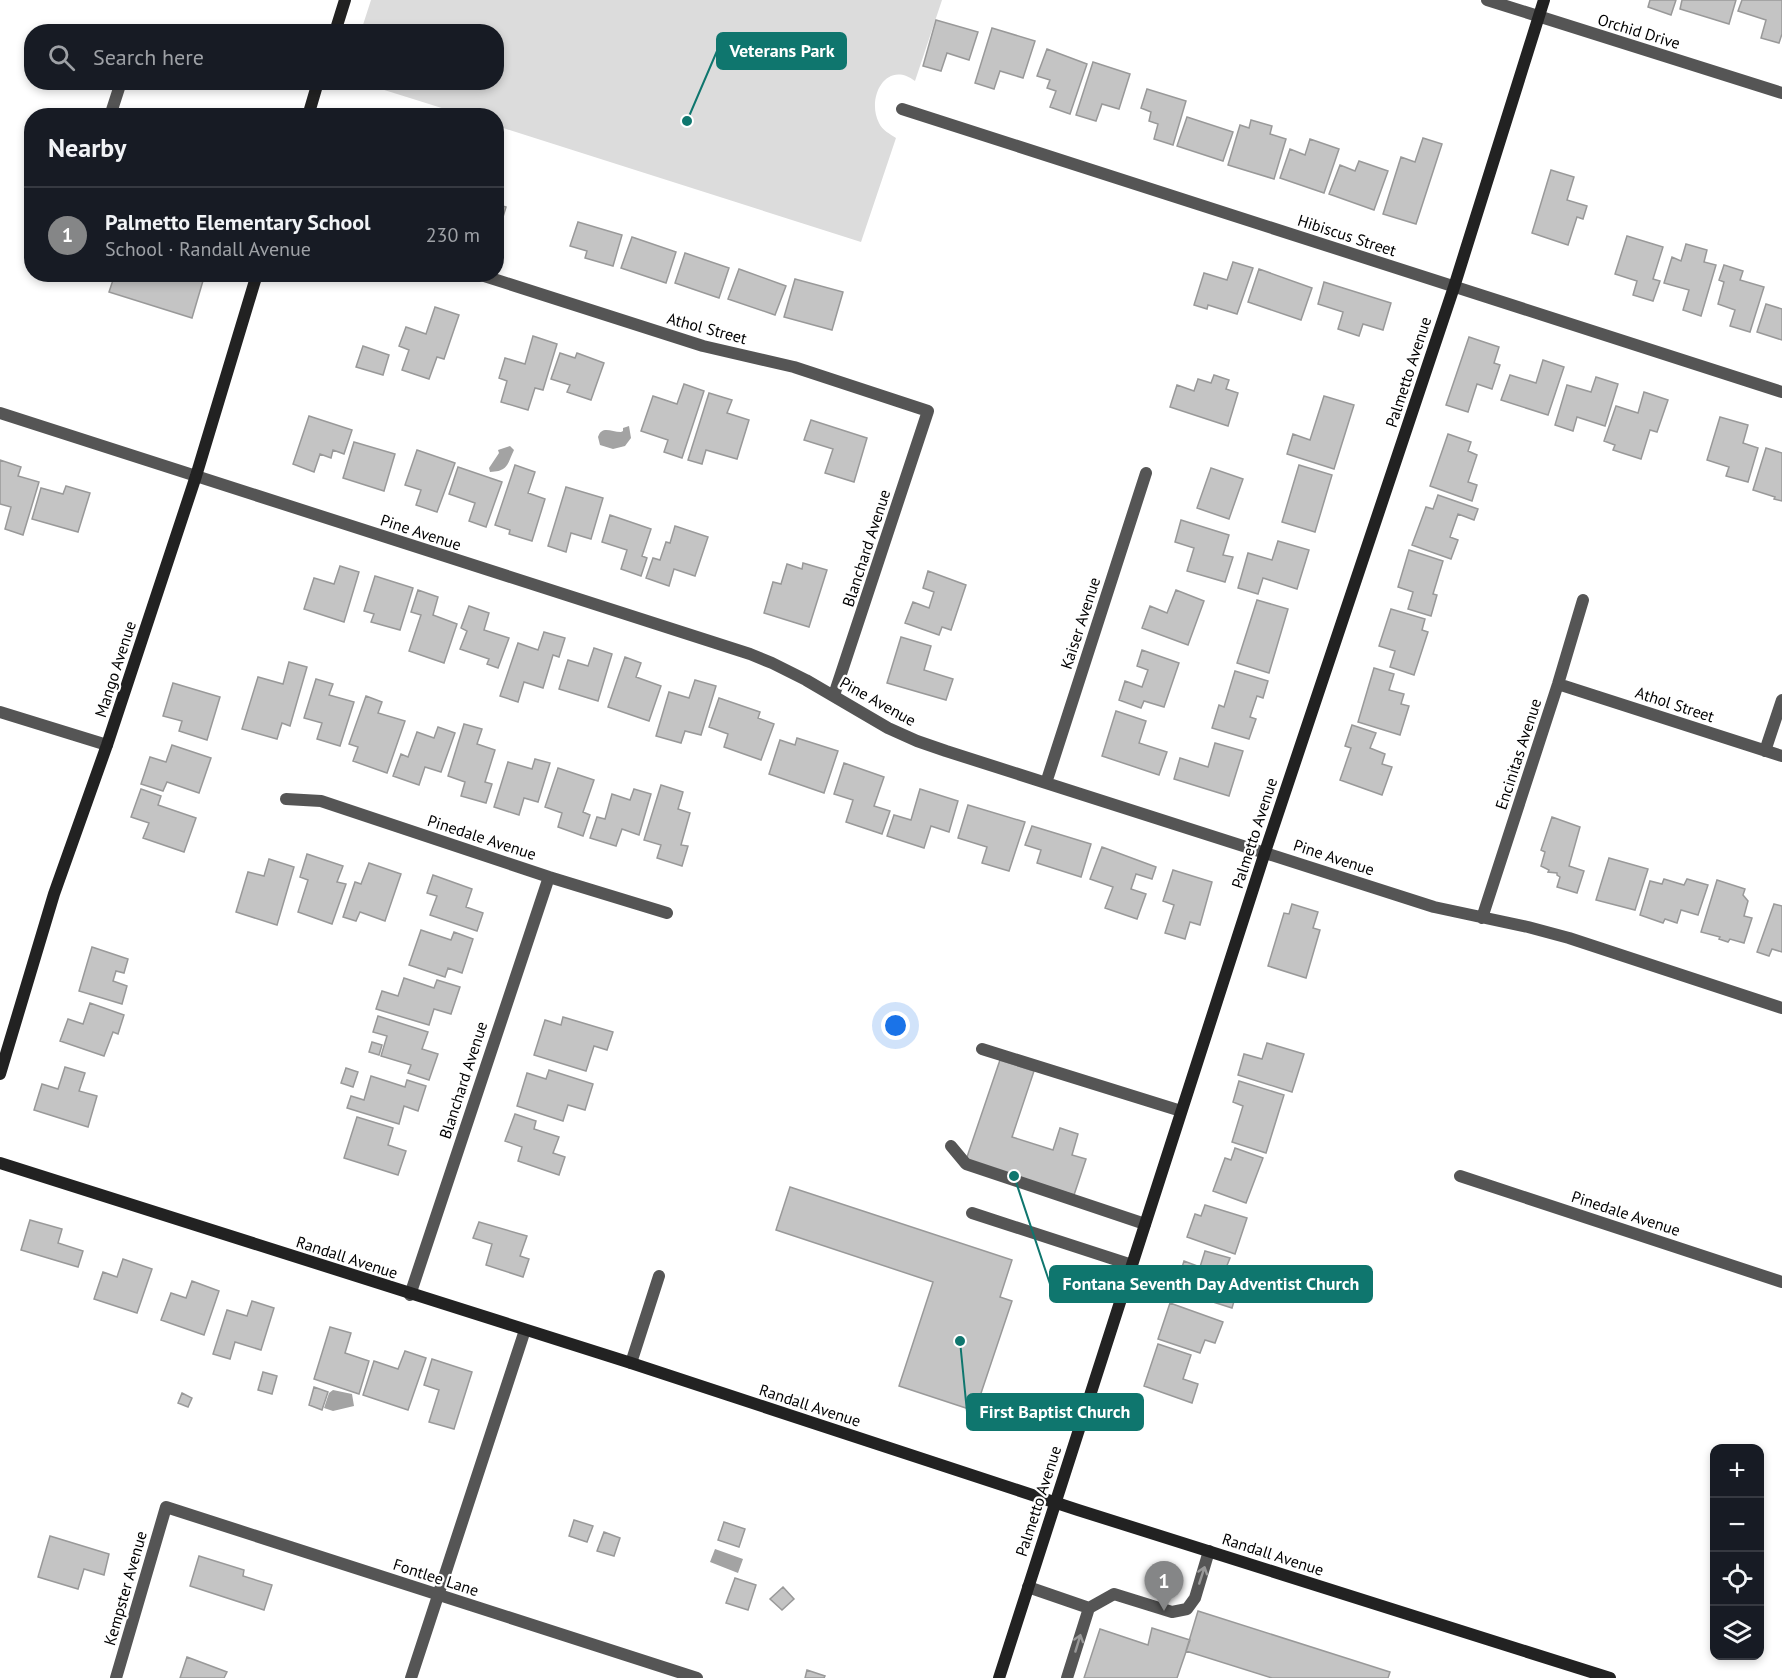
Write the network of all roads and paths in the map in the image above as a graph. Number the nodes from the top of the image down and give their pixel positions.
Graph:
1 (345, 0) edge
2 (1487, 0) edge
3 (1544, 0) edge
4 (1538, 17) junction
5 (338, 24) edge
6 (118, 90) edge
7 (316, 90) edge
8 (1782, 93) edge
9 (113, 108) edge
10 (310, 108) edge
11 (902, 109) dead end
12 (255, 282) edge
13 (503, 282) edge
14 (1454, 287) junction
15 (1782, 392) edge
16 (928, 411) joint
17 (0, 413) edge
18 (1146, 473) dead end
19 (196, 476) junction
20 (1583, 600) dead end
21 (1558, 684) junction
22 (834, 695) junction
23 (1782, 700) edge
24 (0, 712) edge
25 (107, 745) junction
26 (1765, 751) junction
27 (1782, 756) edge
28 (1046, 783) junction
29 (286, 799) dead end
30 (1265, 852) junction
31 (549, 877) junction
32 (667, 913) dead end
33 (1482, 918) junction
34 (1782, 1008) edge
35 (982, 1049) dead end
36 (0, 1074) edge
37 (1181, 1111) junction
38 (951, 1146) dead end
39 (0, 1163) edge
40 (1460, 1176) dead end
41 (972, 1213) dead end
42 (1145, 1224) junction
43 (1132, 1265) junction
44 (659, 1276) dead end
45 (1782, 1282) edge
46 (410, 1295) junction
47 (525, 1330) junction
48 (631, 1364) junction
49 (1055, 1502) junction
50 (166, 1507) joint
51 (1209, 1551) junction
52 (1028, 1587) junction
53 (437, 1595) junction
54 (1089, 1608) junction
55 (116, 1678) edge
56 (411, 1678) edge
57 (697, 1678) edge
58 (999, 1678) edge
59 (1067, 1678) edge
60 (1611, 1678) edge

1 - 5 street
2 - 4 street, Orchid Drive
3 - 4 street, Palmetto Avenue
4 - 8 street, Orchid Drive
4 - 14 street, Palmetto Avenue
6 - 9 street
7 - 10 street
11 - 14 street, Hibiscus Street
12 - 19 street, Mango Avenue
13 - 16 street, Athol Street
14 - 15 street, Hibiscus Street
14 - 30 street, Palmetto Avenue
16 - 22 street, Blanchard Avenue
17 - 19 street, Pine Avenue
18 - 28 street, Kaiser Avenue
19 - 22 street, Pine Avenue
19 - 25 street, Mango Avenue
20 - 21 street, Encinitas Avenue
21 - 26 street, Athol Street
21 - 33 street, Encinitas Avenue
22 - 28 street, Pine Avenue
23 - 26 street
24 - 25 street
25 - 36 street, Mango Avenue
26 - 27 street, Athol Street
28 - 30 street, Pine Avenue
29 - 31 street, Pinedale Avenue
30 - 33 street, Pine Avenue
30 - 37 street, Palmetto Avenue
31 - 32 street, Pinedale Avenue
31 - 46 street, Blanchard Avenue
33 - 34 street, Pine Avenue
35 - 37 street
37 - 42 street, Palmetto Avenue
38 - 42 street
39 - 46 street, Randall Avenue
40 - 45 street, Pinedale Avenue
41 - 43 street
42 - 43 street, Palmetto Avenue
43 - 49 street, Palmetto Avenue
44 - 48 street
46 - 47 street, Randall Avenue
47 - 48 street, Randall Avenue
47 - 53 street
48 - 49 street, Randall Avenue
49 - 51 street, Randall Avenue
49 - 52 street, Palmetto Avenue
50 - 53 street, Fontlee Lane
50 - 55 street, Kempster Avenue
54 -> 51 street
51 - 60 street, Randall Avenue
52 - 54 street
52 - 58 street, Palmetto Avenue
53 - 56 street
53 - 57 street, Fontlee Lane
59 -> 54 street

